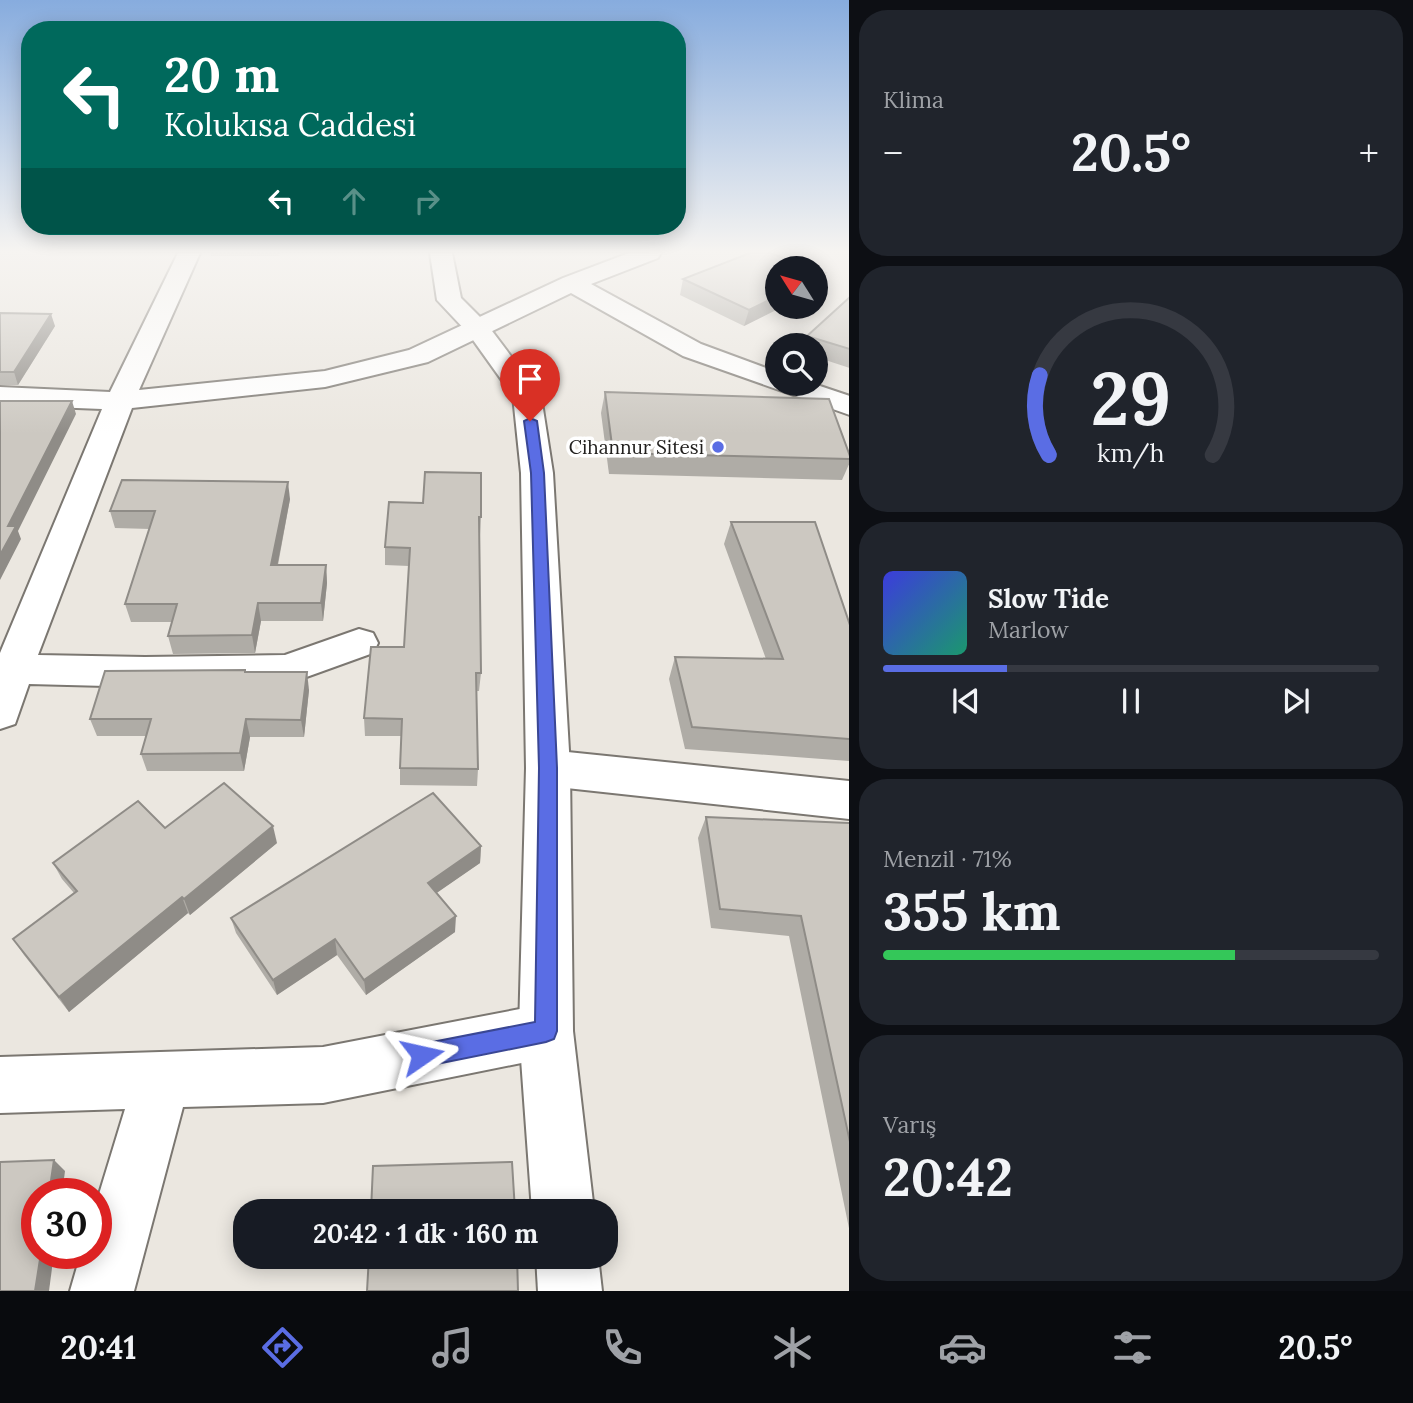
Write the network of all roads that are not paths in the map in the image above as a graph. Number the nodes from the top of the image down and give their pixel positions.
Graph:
1 (161, 313) edge
2 (462, 313) edge
3 (508, 313) edge
4 (626, 313) edge
5 (477, 328) junction
6 (765, 377) edge
7 (0, 396) edge
8 (820, 396) edge
9 (120, 401) junction
10 (849, 406) edge
11 (14, 630) edge
12 (359, 643) dead end
13 (15, 669) junction
14 (0, 713) edge
15 (548, 768) junction
16 (849, 800) edge
17 (546, 1031) junction
18 (162, 1080) junction
19 (0, 1085) edge
20 (562, 1199) edge
21 (568, 1269) edge
22 (102, 1291) edge
23 (570, 1291) edge

1 - 9 street
2 - 5 street
3 - 5 street
4 - 6 street
5 - 9 street
5 - 15 street
7 - 9 street
8 - 10 street
9 - 11 street
11 - 13 street
12 - 13 street
13 - 14 street
15 - 16 street
15 - 17 street
17 - 18 street
17 - 20 street
18 - 19 street
18 - 22 street
21 - 23 street

